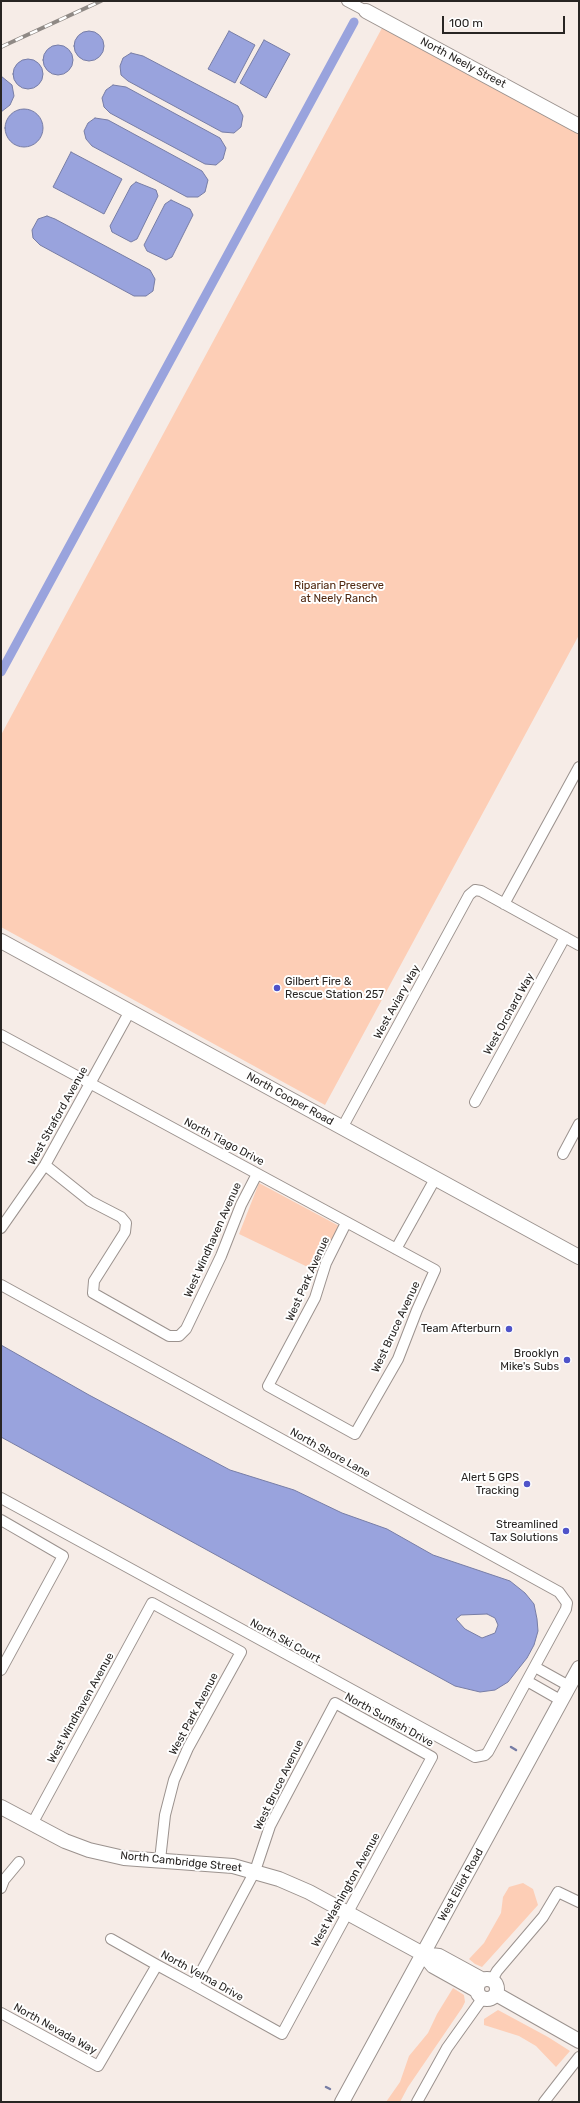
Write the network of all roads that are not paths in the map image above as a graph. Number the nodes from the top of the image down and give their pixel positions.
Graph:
1 (356, 6) edge
2 (579, 126) edge
3 (579, 767) edge
4 (504, 904) junction
5 (565, 937) junction
6 (1, 941) edge
7 (579, 945) edge
8 (130, 1012) junction
9 (1, 1035) edge
10 (90, 1083) junction
11 (474, 1102) dead end
12 (579, 1124) edge
13 (342, 1128) junction
14 (563, 1154) dead end
15 (45, 1165) junction
16 (258, 1174) junction
17 (435, 1179) junction
18 (346, 1223) junction
19 (1, 1228) edge
20 (396, 1250) junction
21 (579, 1257) edge
22 (435, 1270) joint
23 (1, 1285) edge
24 (355, 1434) joint
25 (1, 1498) edge
26 (1, 1520) edge
27 (241, 1652) joint
28 (535, 1667) junction
29 (579, 1668) edge
30 (1, 1670) edge
31 (527, 1681) junction
32 (569, 1686) junction
33 (562, 1701) junction
34 (335, 1703) joint
35 (432, 1757) joint
36 (1, 1807) edge
37 (32, 1824) junction
38 (160, 1860) junction
39 (19, 1862) dead end
40 (255, 1871) junction
41 (1, 1888) edge
42 (579, 1902) edge
43 (348, 1913) junction
44 (111, 1939) dead end
45 (423, 1954) junction
46 (157, 1965) junction
47 (194, 1986) junction
48 (483, 1987) junction
49 (1, 2013) edge
50 (282, 2034) joint
51 (579, 2041) edge
52 (579, 2057) edge
53 (342, 2102) edge
54 (417, 2102) edge
55 (544, 2102) edge

1 - 2 main road, North Neely Street
3 - 4 street
4 - 5 street
4 - 13 street, West Aviary Way
5 - 7 street
5 - 11 street, West Orchard Way
6 - 8 main road, North Cooper Road
8 - 10 street, West Straford Avenue
8 - 13 main road, North Cooper Road
9 - 10 street, North Tiago Drive
10 - 15 street, West Straford Avenue
10 - 16 street, North Tiago Drive
12 - 14 street
13 - 17 main road, North Cooper Road
15 - 16 street, West Windhaven Avenue
15 - 19 street, West Straford Avenue
16 - 18 street, North Tiago Drive
17 - 20 street
17 - 21 main road, North Cooper Road
18 - 20 street, North Tiago Drive
18 - 24 street, West Park Avenue
20 - 22 street, North Tiago Drive
22 - 24 street, West Bruce Avenue
23 - 28 street, North Shore Lane
25 - 31 street, North Ski Court
26 - 30 street
27 - 37 street, West Windhaven Avenue
27 - 38 street, West Park Avenue
28 - 31 street, North Shore Lane
28 - 32 street
29 - 32 main road, West Elliot Road
31 - 33 street
32 - 33 main road, West Elliot Road
33 - 45 main road, West Elliot Road
34 - 35 street, North Sunfish Drive
34 - 40 street, West Bruce Avenue
35 - 43 street, West Washington Avenue
36 - 37 main road, North Cambridge Street
37 - 38 main road, North Cambridge Street
38 - 40 main road, North Cambridge Street
39 - 41 street
40 - 43 main road, North Cambridge Street
40 - 47 street, West Bruce Avenue
42 - 48 street
43 - 45 main road, North Cambridge Street
43 - 50 street, West Washington Avenue
44 - 46 street, North Velma Drive
45 - 48 main road, North Cambridge Street
45 - 53 main road, West Elliot Road
46 - 47 street, North Velma Drive
46 - 49 street, North Nevada Way
47 - 50 street, North Velma Drive
48 - 51 main road
48 - 54 street
52 - 55 street

